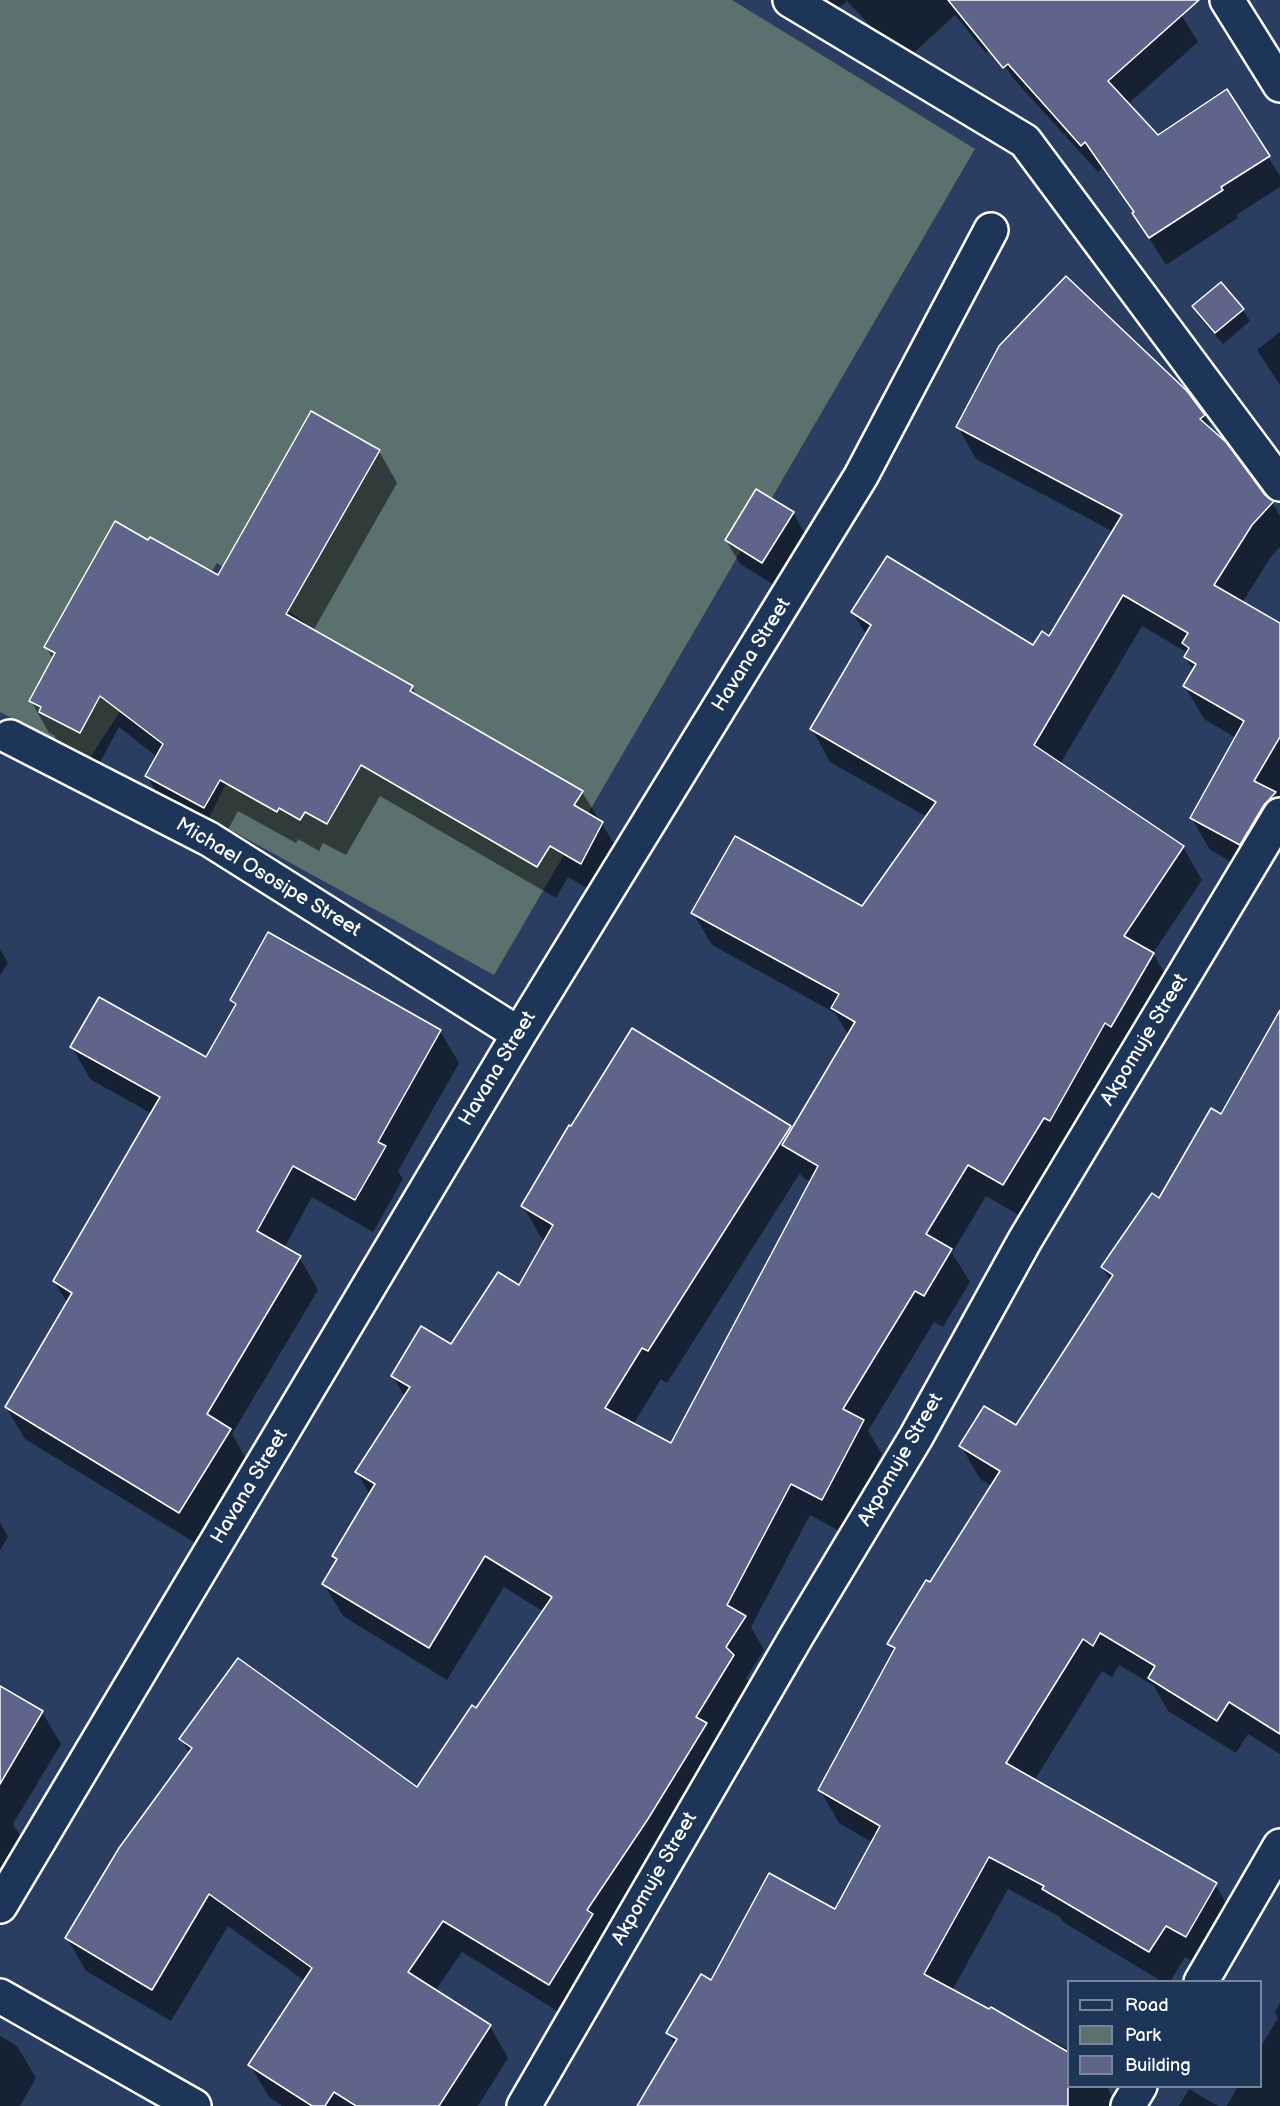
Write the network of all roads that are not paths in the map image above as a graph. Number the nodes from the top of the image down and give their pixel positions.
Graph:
1 (790, 0) edge
2 (1227, 0) edge
3 (1280, 85) edge
4 (992, 230) dead end
5 (1280, 484) edge
6 (10, 737) dead end
7 (1280, 815) edge
8 (519, 1034) junction
9 (1280, 1846) edge
10 (0, 1906) edge
11 (1202, 1980) edge
12 (0, 1996) edge
13 (1139, 2088) edge
14 (194, 2106) edge
15 (524, 2106) edge
16 (1128, 2106) edge

1 - 5 street
2 - 3 street
4 - 8 street, Havana Street
6 - 8 street, Michael Ososipe Street
7 - 15 street, Akpomuje Street
8 - 10 street, Havana Street
9 - 11 street
12 - 14 street
13 - 16 street

